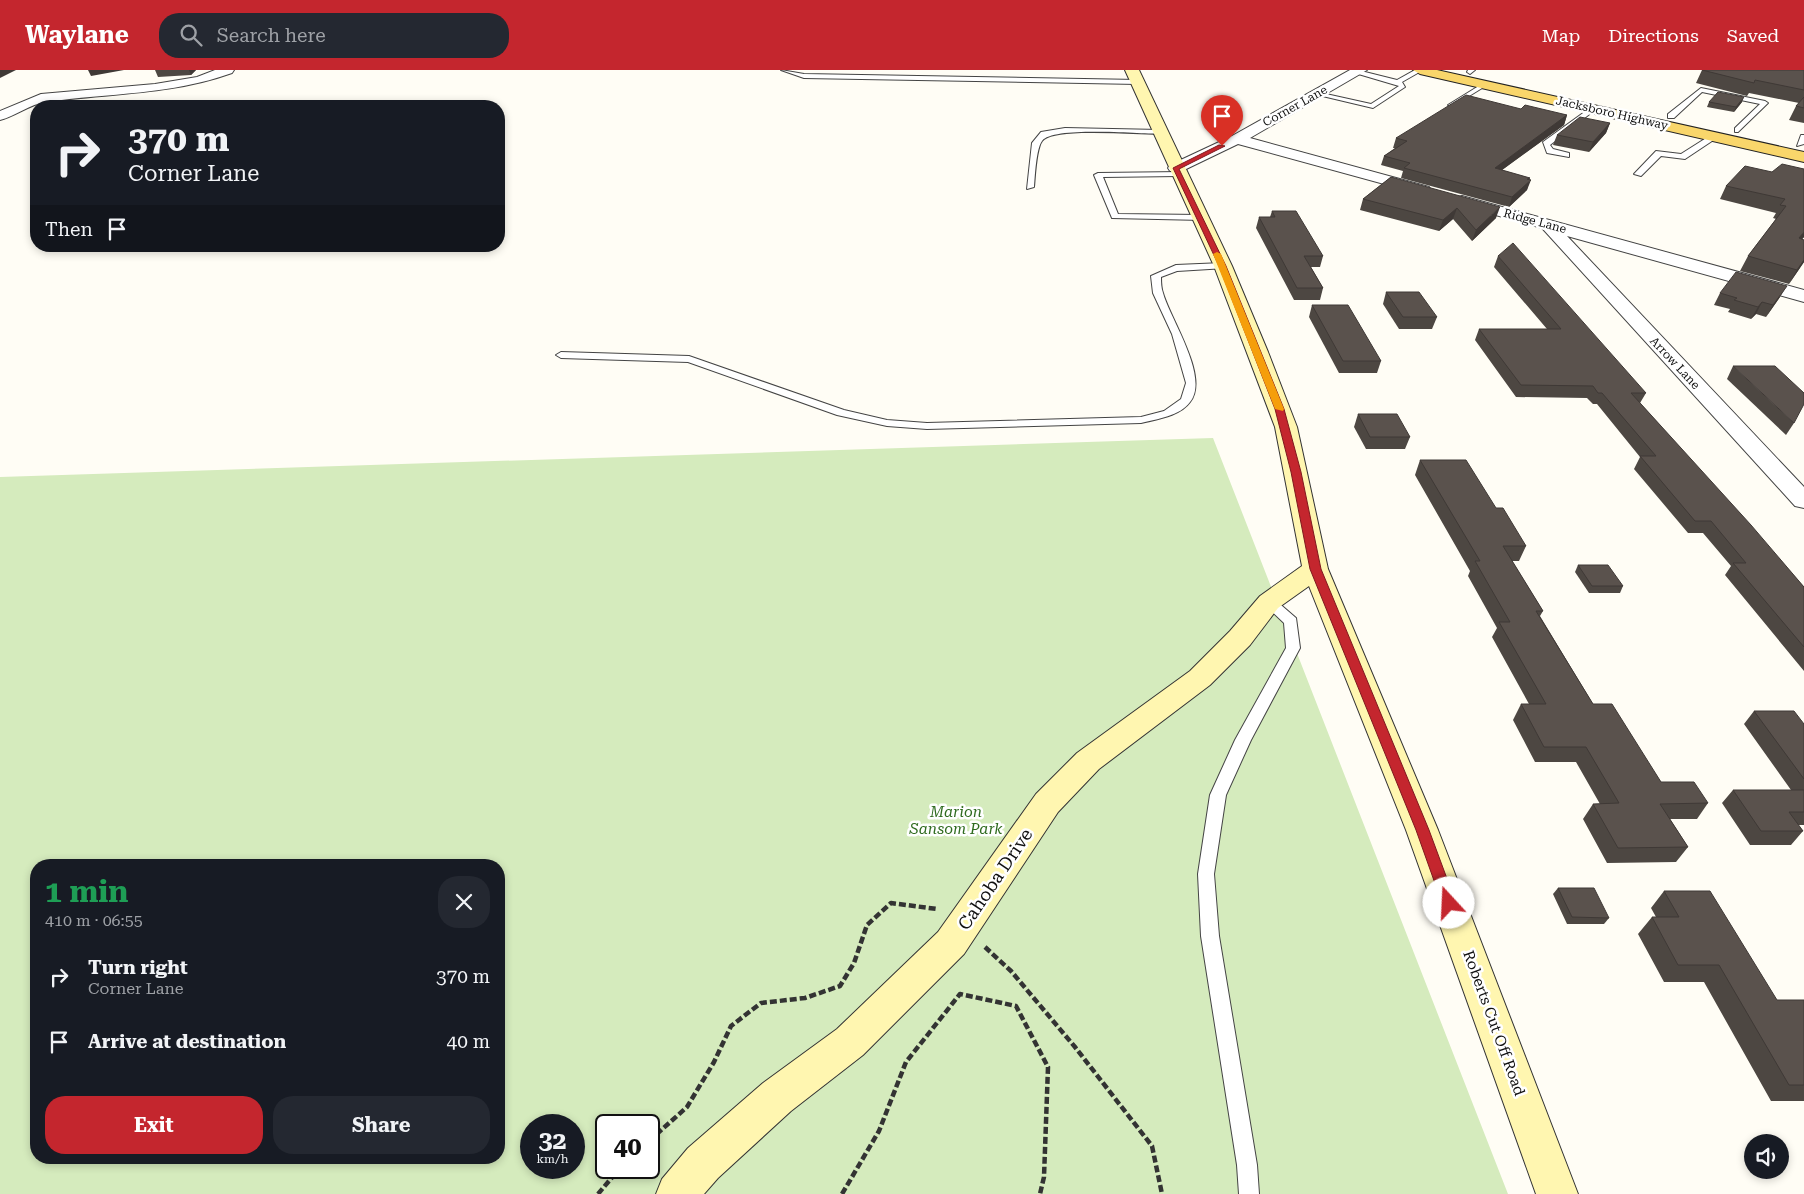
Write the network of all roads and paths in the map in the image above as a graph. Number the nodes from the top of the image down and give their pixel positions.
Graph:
1 (227, 70) edge
2 (784, 70) edge
3 (1420, 70) edge
4 (1359, 71) edge
5 (1468, 71) edge
6 (1085, 72) dead end
7 (1135, 76) edge
8 (1102, 81) junction
9 (1398, 82) junction
10 (1484, 85) junction
11 (1316, 94) junction
12 (36, 100) edge
13 (30, 103) edge
14 (1444, 109) edge
15 (1592, 109) junction
16 (0, 116) edge
17 (1671, 116) junction
18 (1738, 130) junction
19 (1160, 132) junction
20 (1714, 136) junction
21 (1237, 139) junction
22 (1803, 146) edge
23 (1566, 155) dead end
24 (1177, 171) junction
25 (1638, 174) dead end
26 (1030, 187) dead end
27 (1200, 218) junction
28 (1546, 224) junction
29 (1223, 266) junction
30 (1804, 296) edge
31 (561, 355) dead end
32 (1804, 500) edge
33 (1316, 569) junction
34 (1269, 602) junction
35 (961, 929) junction
36 (660, 1131) edge
37 (611, 1179) edge
38 (598, 1194) edge
39 (677, 1194) edge
40 (842, 1194) edge
41 (1040, 1194) edge
42 (1162, 1194) edge
43 (1249, 1194) edge
44 (1557, 1194) edge

1 - 12 street
2 - 8 lane
3 - 9 lane
3 - 10 main road, Jacksboro Highway
4 - 9 lane
4 - 11 street, Corner Lane
5 - 17 main road, Jacksboro Highway
6 - 8 lane
7 - 8 lane
7 - 19 street, Roberts Cut Off Road
9 - 11 lane
10 - 14 lane
10 - 15 main road, Jacksboro Highway
11 - 21 street, Corner Lane
13 - 16 street
15 - 20 main road, Jacksboro Highway
15 - 23 lane
17 - 18 main road, Jacksboro Highway
17 - 18 lane
18 - 22 main road, Jacksboro Highway
19 - 24 street, Roberts Cut Off Road
19 - 26 lane
20 - 22 main road, Jacksboro Highway
20 - 25 lane
21 - 24 street, Corner Lane
21 - 28 street, Ridge Lane
24 - 27 street, Roberts Cut Off Road
24 - 27 lane
27 - 29 street, Roberts Cut Off Road
28 - 30 street, Ridge Lane
28 - 32 street, Arrow Lane
29 - 31 lane
29 - 33 street, Roberts Cut Off Road
33 - 34 street, Cahoba Drive
33 - 44 street, Roberts Cut Off Road
34 - 35 street, Cahoba Drive
34 - 43 lane
35 - 36 path
35 - 39 street, Cahoba Drive
35 - 42 path
37 - 38 path
40 - 41 path

